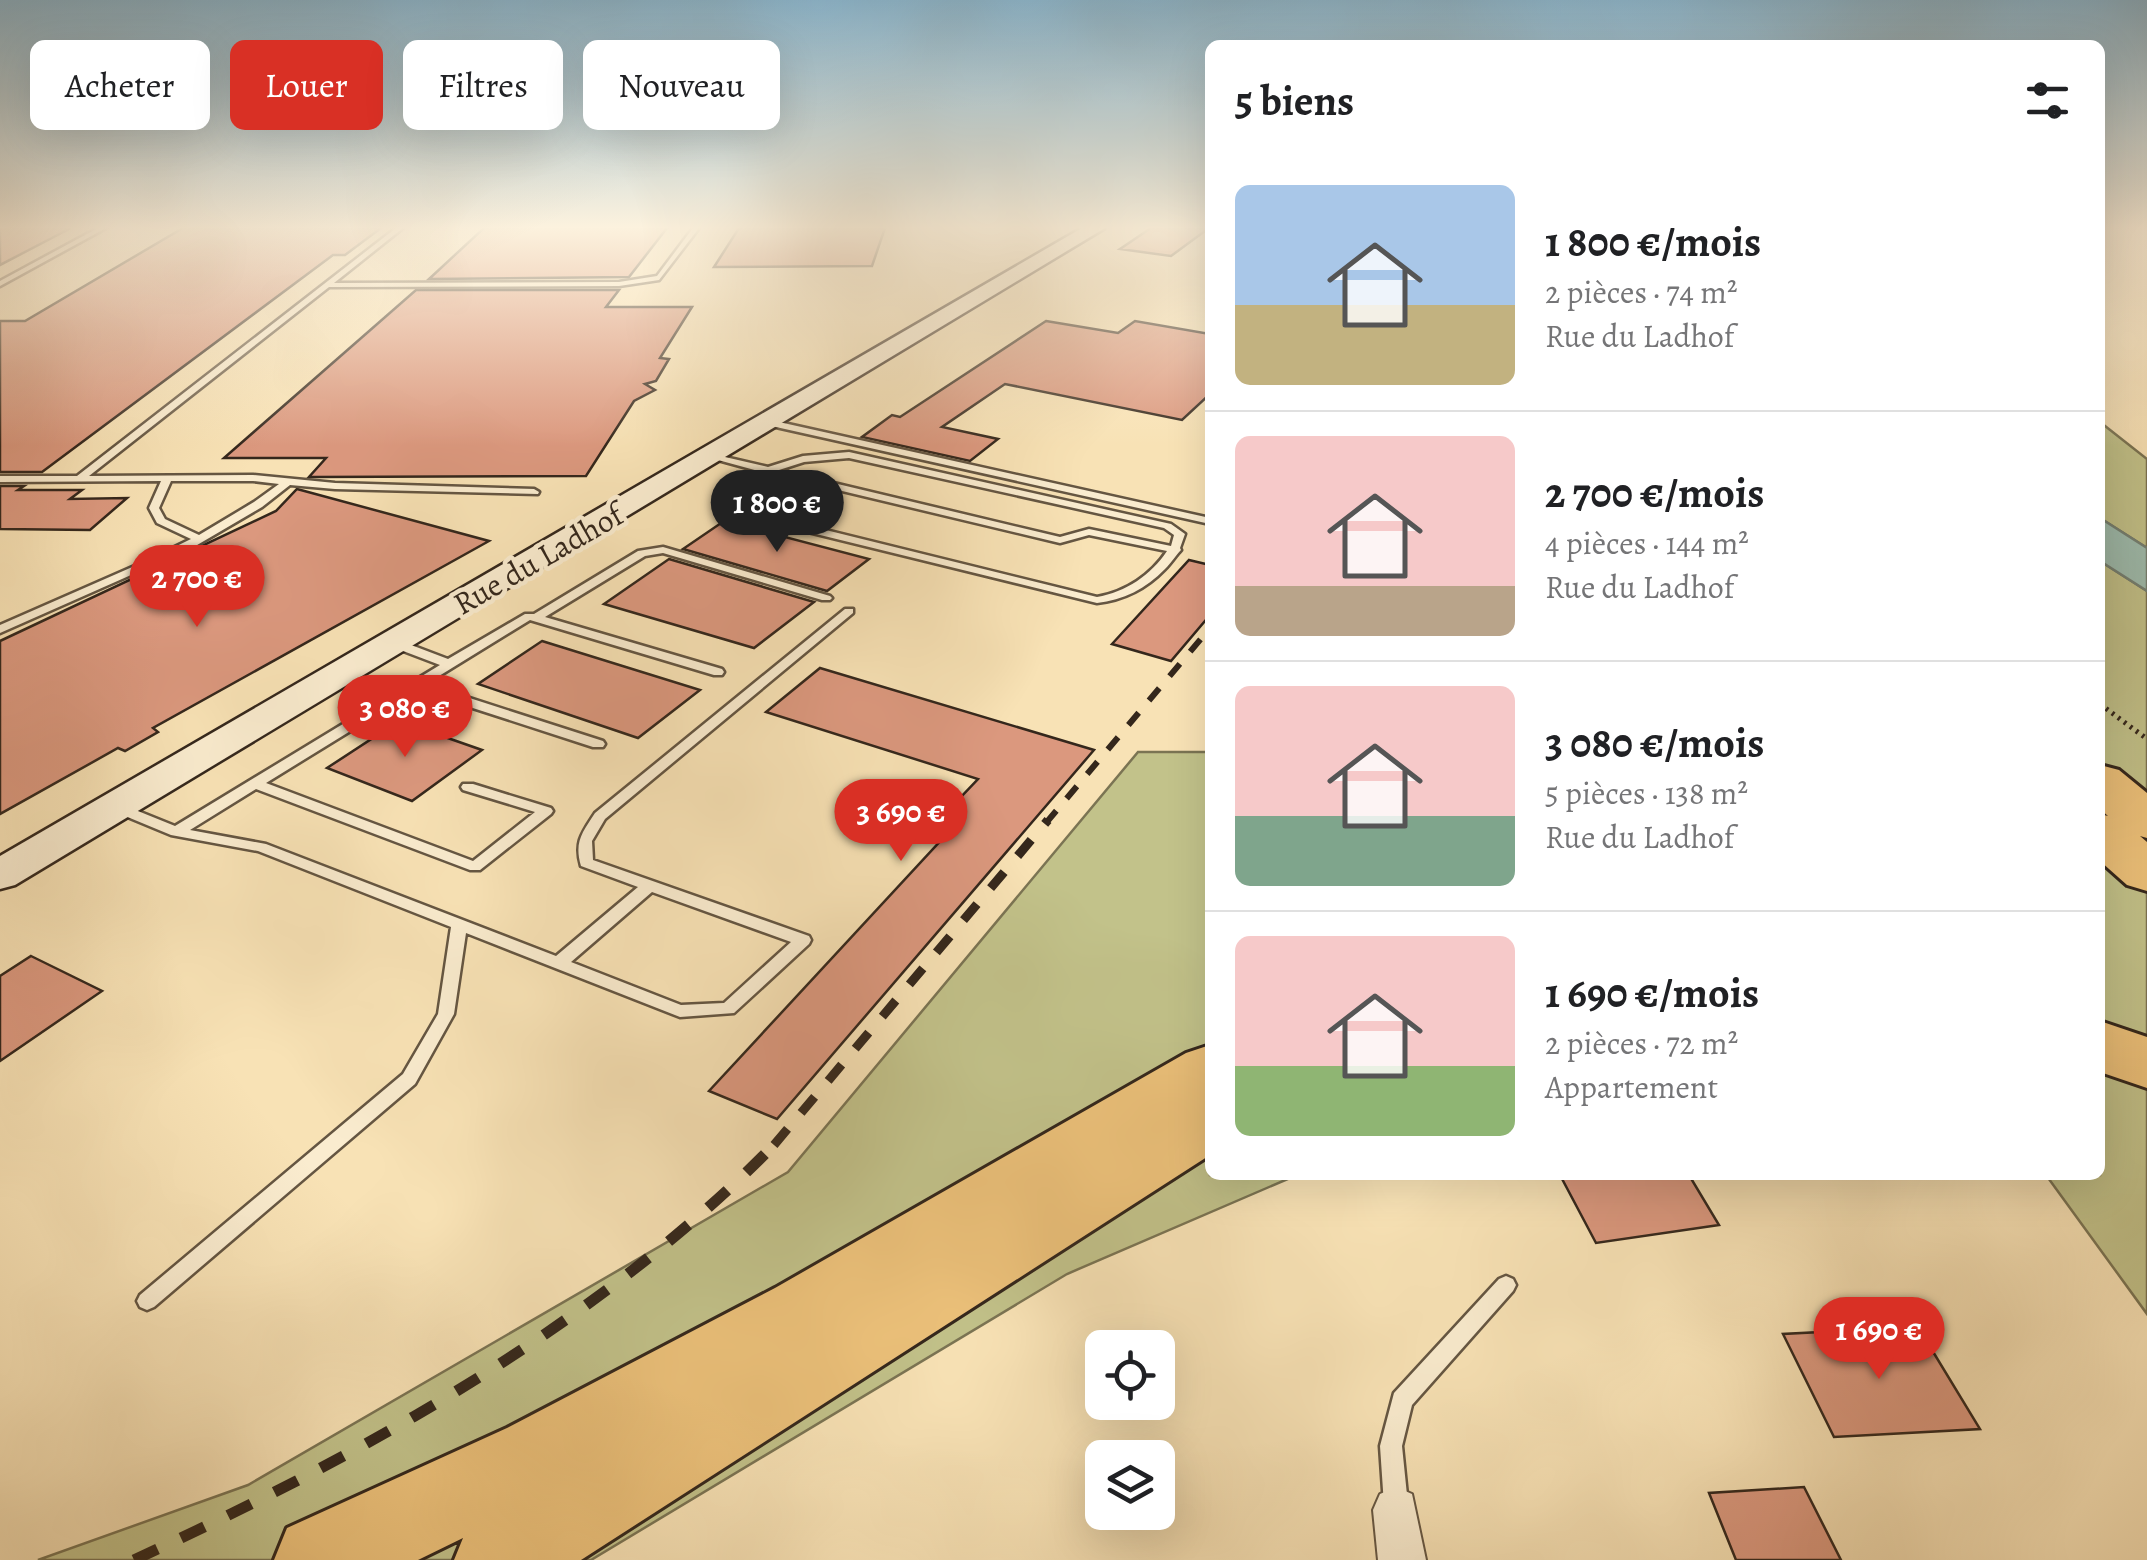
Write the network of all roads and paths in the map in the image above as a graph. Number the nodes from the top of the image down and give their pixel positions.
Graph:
1 (307, 301) edge
2 (972, 301) edge
3 (770, 423) junction
4 (712, 457) junction
5 (767, 471) junction
6 (79, 478) junction
7 (167, 478) junction
8 (0, 479) edge
9 (288, 481) junction
10 (534, 492) dead end
11 (1205, 520) edge
12 (197, 538) junction
13 (1176, 550) junction
14 (826, 598) dead end
15 (849, 611) dead end
16 (536, 618) junction
17 (0, 629) edge
18 (394, 643) junction
19 (448, 664) junction
20 (718, 672) dead end
21 (416, 686) junction
22 (2105, 708) edge
23 (2147, 740) edge
24 (598, 744) dead end
25 (255, 784) junction
26 (2105, 785) edge
27 (468, 786) dead end
28 (116, 807) junction
29 (2147, 822) edge
30 (176, 832) junction
31 (2105, 835) edge
32 (2147, 872) edge
33 (0, 874) edge
34 (2105, 881) edge
35 (649, 886) junction
36 (2147, 893) edge
37 (459, 925) junction
38 (558, 964) junction
39 (2105, 1048) edge
40 (2147, 1063) edge
41 (1195, 1105) edge
42 (1506, 1285) dead end
43 (147, 1301) dead end
44 (1396, 1510) joint
45 (320, 1560) edge
46 (498, 1560) edge
47 (1402, 1560) edge

1 - 6 lane
2 - 3 main road, Rue du Ladhof
3 - 4 main road, Rue du Ladhof
3 - 11 lane
4 - 5 lane
4 - 18 main road, Rue du Ladhof
5 - 13 lane
5 - 13 lane
5 - 13 lane
6 - 7 lane
6 - 8 lane
7 - 9 lane
7 - 12 lane
9 - 10 lane
9 - 12 lane
12 - 17 lane
14 - 16 lane
15 - 35 lane
16 - 19 lane
16 - 20 lane
18 - 19 lane
18 - 28 main road, Rue du Ladhof
19 - 21 lane
21 - 24 lane
21 - 25 lane
22 - 23 path
25 - 27 lane
25 - 30 lane
26 - 29 highway
28 - 30 lane
28 - 33 main road, Rue du Ladhof
30 - 37 lane
31 - 32 highway
34 - 36 highway
35 - 38 lane
35 - 38 lane
37 - 38 lane
37 - 43 lane
39 - 40 highway
41 - 45 highway
41 - 46 highway
42 - 44 lane
44 - 47 street

